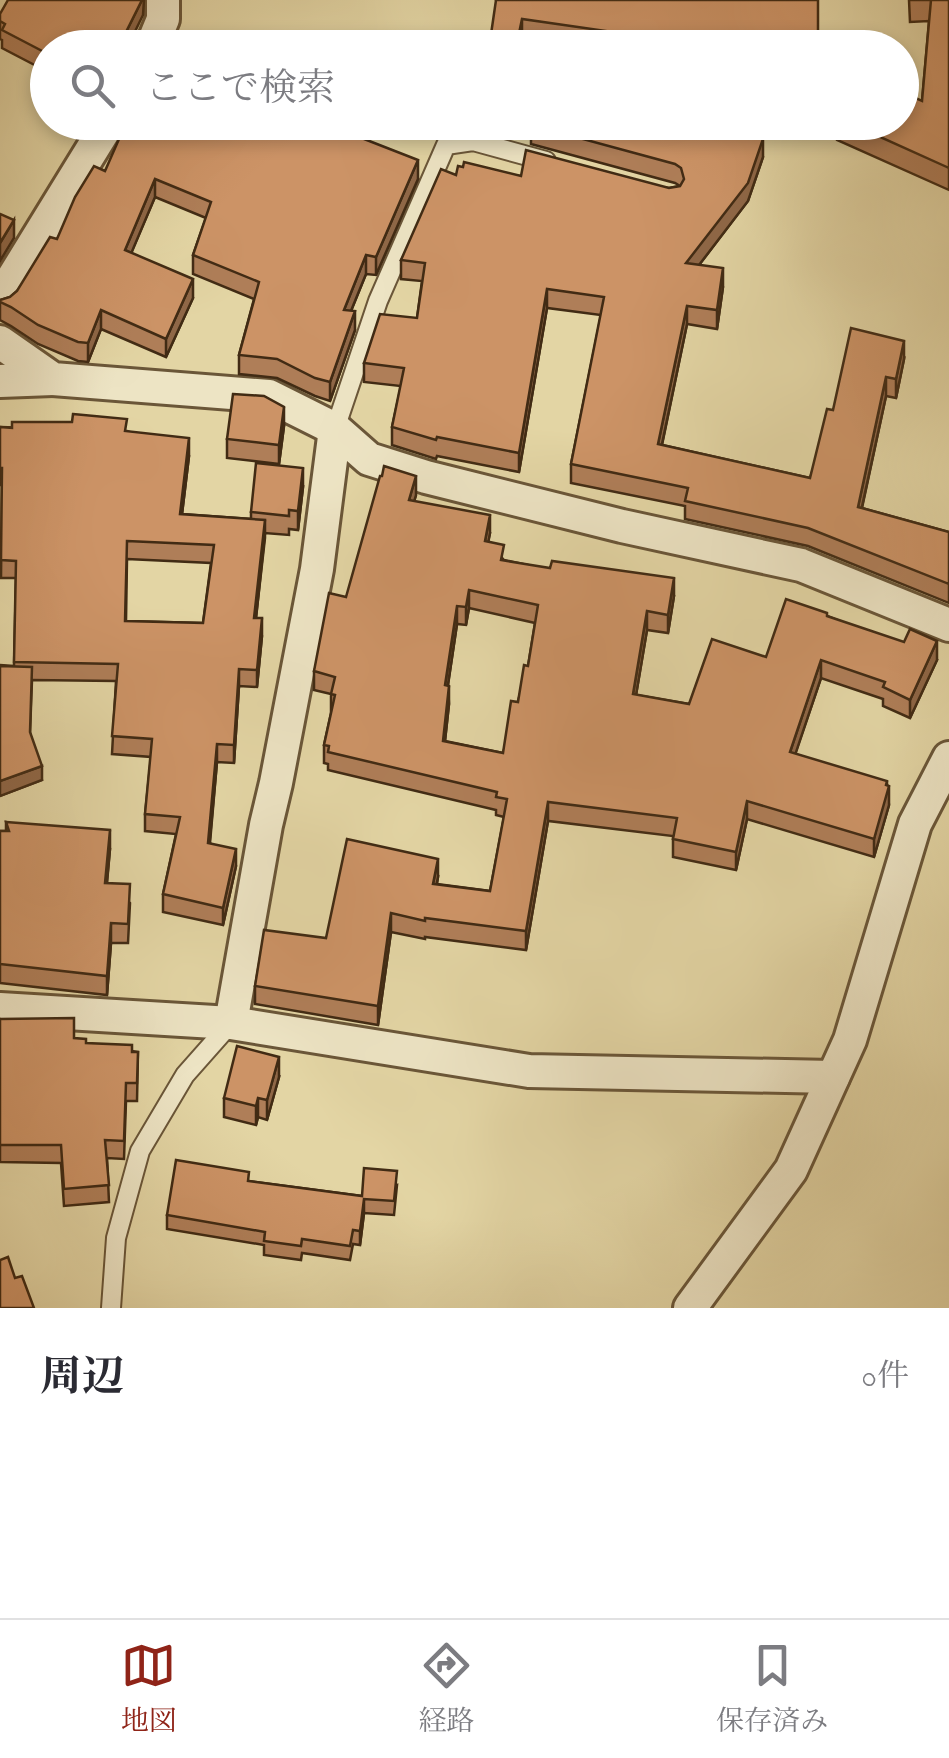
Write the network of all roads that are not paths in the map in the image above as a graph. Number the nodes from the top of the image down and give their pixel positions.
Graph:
1 (163, 0) edge
2 (159, 30) edge
3 (97, 140) edge
4 (564, 165) edge
5 (0, 300) edge
6 (0, 342) edge
7 (53, 379) junction
8 (0, 380) edge
9 (336, 429) junction
10 (949, 625) edge
11 (949, 758) edge
12 (0, 1009) edge
13 (231, 1023) junction
14 (834, 1077) junction
15 (111, 1308) edge
16 (690, 1308) edge

1 - 2 street
3 - 5 street
4 - 9 lane
6 - 7 street
7 - 8 street
7 - 9 street
9 - 10 street
9 - 13 street
11 - 14 street
12 - 13 street
13 - 14 street
13 - 15 lane
14 - 16 street

